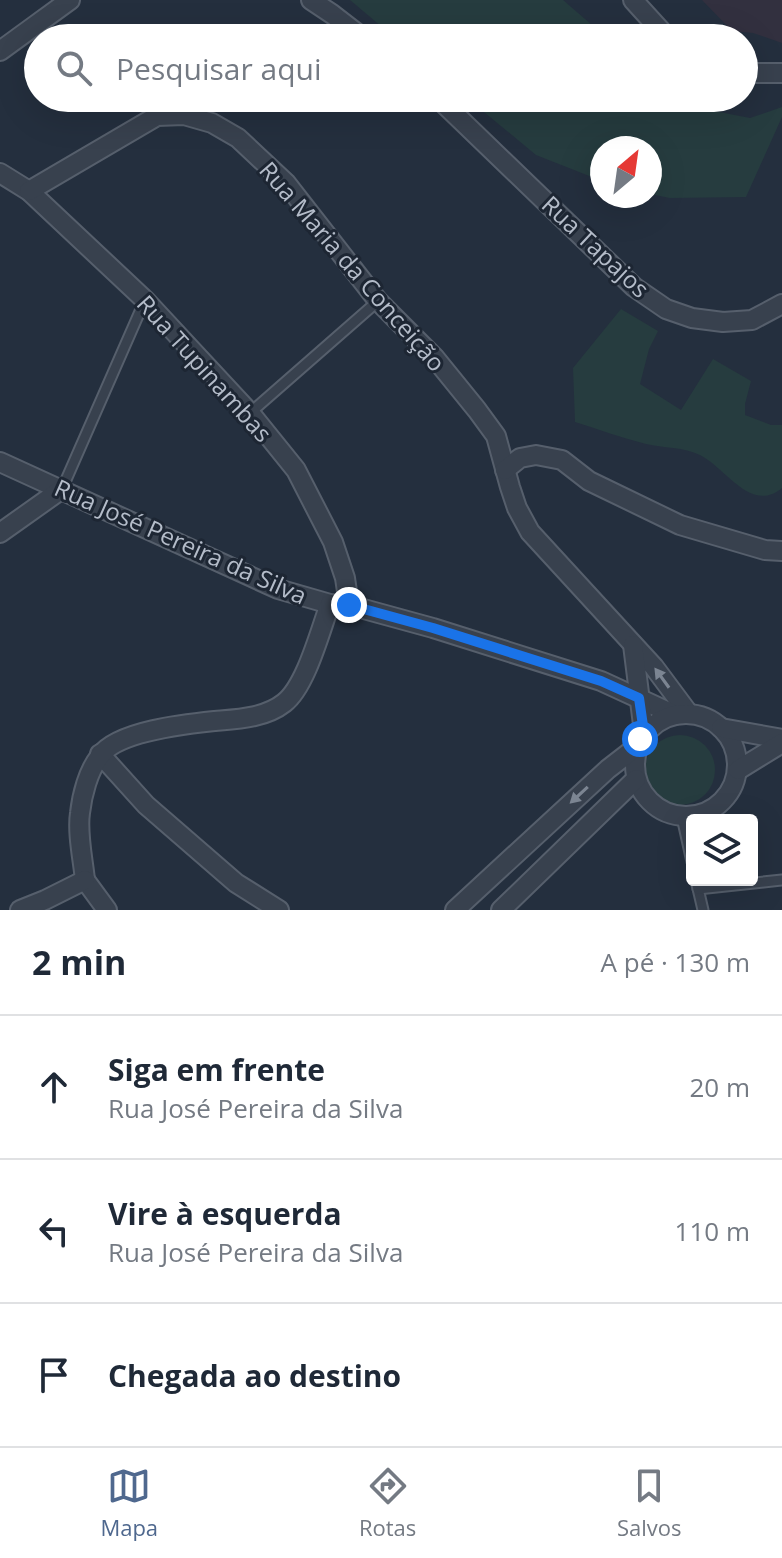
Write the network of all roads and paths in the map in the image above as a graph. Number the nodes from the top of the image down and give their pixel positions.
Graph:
1 (70, 0) edge
2 (311, 0) edge
3 (633, 0) edge
4 (37, 24) edge
5 (345, 24) edge
6 (655, 24) edge
7 (24, 34) edge
8 (0, 51) edge
9 (758, 73) edge
10 (782, 73) edge
11 (453, 112) edge
12 (0, 173) edge
13 (29, 191) junction
14 (145, 300) junction
15 (378, 301) junction
16 (782, 304) edge
17 (250, 413) junction
18 (0, 462) edge
19 (505, 470) junction
20 (62, 489) junction
21 (0, 533) edge
22 (782, 551) edge
23 (340, 605) junction
24 (633, 645) junction
25 (639, 698) junction
26 (682, 714) junction
27 (721, 728) junction
28 (642, 739) junction
29 (782, 741) edge
30 (100, 754) junction
31 (738, 770) junction
32 (636, 779) junction
33 (682, 817) junction
34 (686, 835) edge
35 (85, 880) junction
36 (782, 880) edge
37 (758, 881) edge
38 (697, 886) edge
39 (20, 910) edge
40 (107, 910) edge
41 (279, 910) edge
42 (455, 910) edge
43 (501, 910) edge
44 (703, 910) edge

1 - 4 street
2 - 5 street
3 - 6 street
7 - 8 street
9 - 10 street
11 - 16 street, Rua Tapajos
12 - 13 street, Rua Tupinambas
13 - 14 street, Rua Tupinambas
13 - 15 street, Rua Maria da Conceição
14 - 17 street, Rua Tupinambas
14 - 20 lane
15 - 17 lane
15 - 19 street, Rua Maria da Conceição
17 - 23 street, Rua Tupinambas
18 - 20 street, Rua José Pereira da Silva
19 - 22 street
19 - 24 street, Rua Maria da Conceição
20 - 21 street
20 - 23 street, Rua José Pereira da Silva
23 - 25 street, Rua José Pereira da Silva
23 - 30 street
24 - 25 street
26 -> 24 street, Rua Maria da Conceição
25 - 26 street, Rua José Pereira da Silva
25 - 28 street
26 - 27 street
26 - 28 street
27 - 29 street
27 - 31 street
28 - 32 street
28 -> 42 street
29 - 31 street
30 - 35 street
30 - 41 street
31 - 33 street
32 - 33 street
32 - 43 street
33 - 34 lane
35 - 39 street
35 - 40 street
36 - 37 lane
38 - 44 lane

